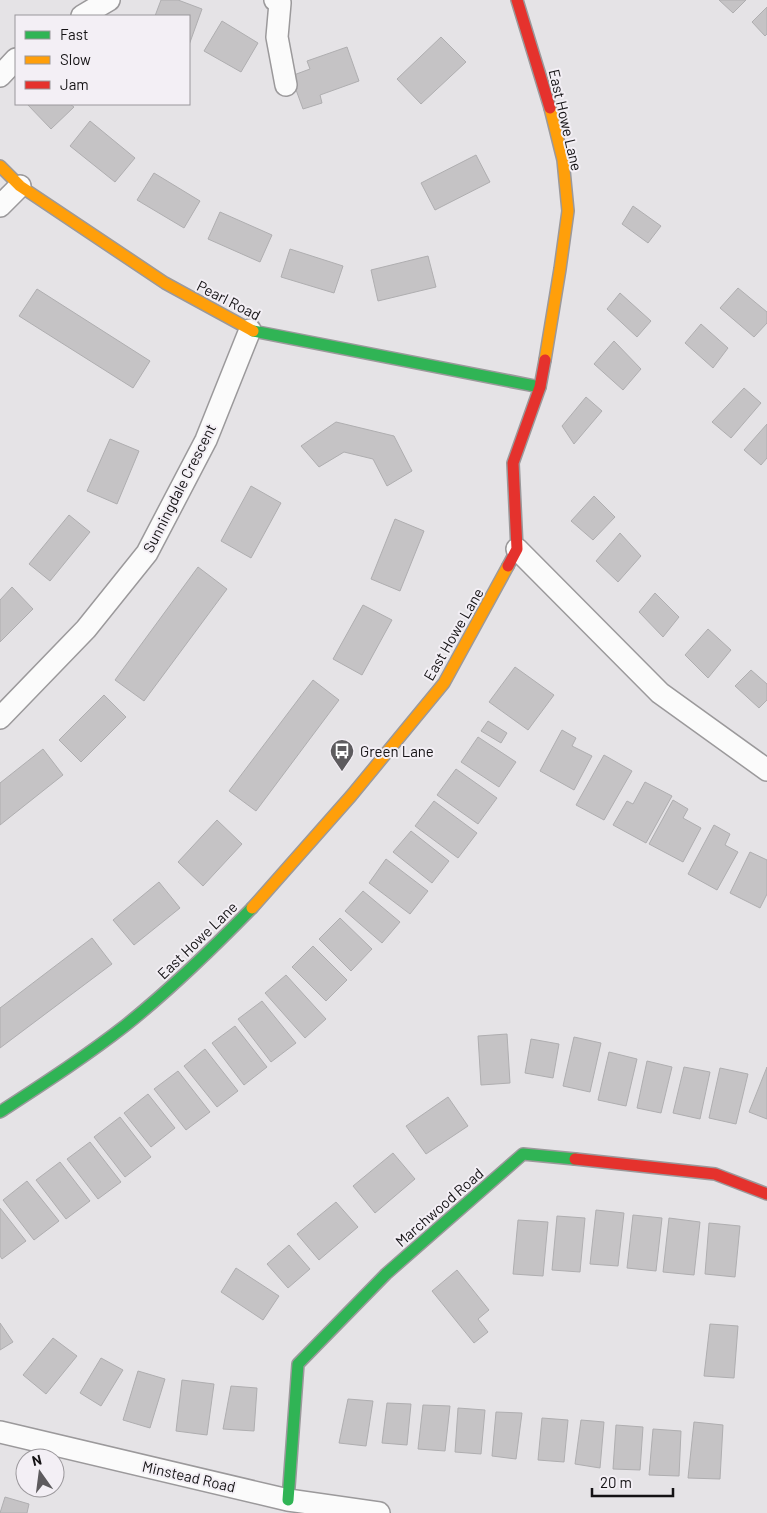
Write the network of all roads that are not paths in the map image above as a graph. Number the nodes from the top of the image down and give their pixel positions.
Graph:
1 (109, 0) edge
2 (275, 0) edge
3 (517, 0) edge
4 (84, 15) edge
5 (15, 60) edge
6 (0, 76) edge
7 (286, 85) dead end
8 (0, 166) edge
9 (20, 186) junction
10 (0, 206) edge
11 (250, 330) junction
12 (540, 387) junction
13 (517, 549) junction
14 (0, 718) edge
15 (767, 770) edge
16 (0, 1112) edge
17 (767, 1194) edge
18 (0, 1432) edge
19 (288, 1500) junction
20 (379, 1513) edge

1 - 4 street
2 - 7 street
3 - 12 street, East Howe Lane
5 - 6 street
8 - 9 street, Pearl Road
9 - 10 street
9 - 11 street, Pearl Road
11 - 12 street, Pearl Road
11 - 14 street, Sunningdale Crescent
12 - 13 street, East Howe Lane
13 - 15 street
13 - 16 street, East Howe Lane
17 - 19 street, Marchwood Road
18 - 19 street, Minstead Road
19 - 20 street, Minstead Road

